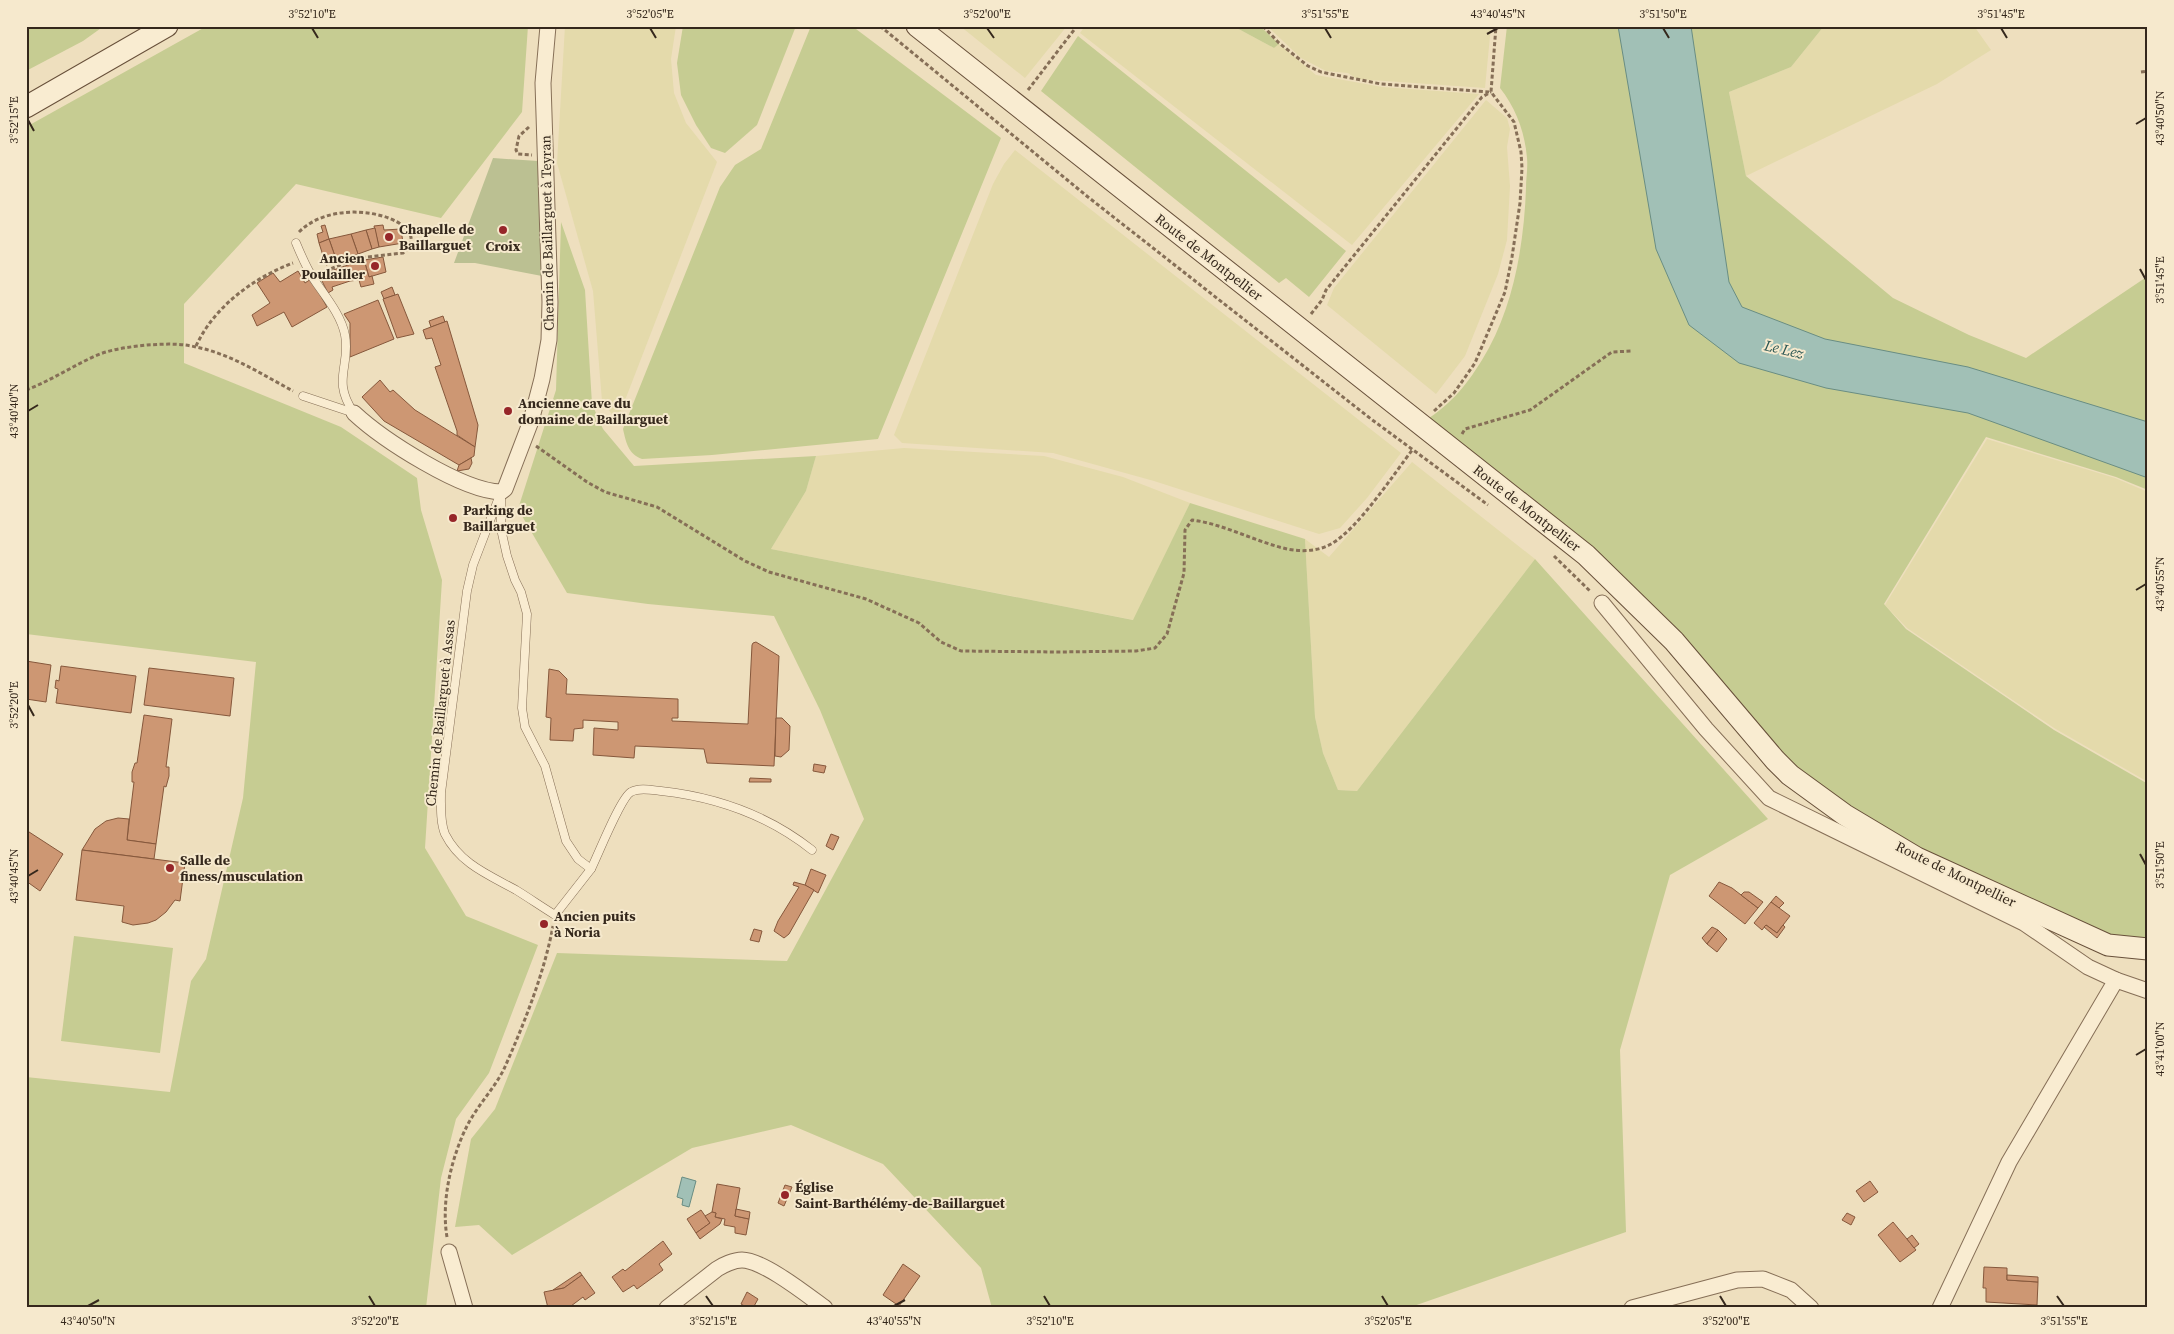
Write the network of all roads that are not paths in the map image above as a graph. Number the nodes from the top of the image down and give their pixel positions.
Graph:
1 (167, 26) edge
2 (548, 26) edge
3 (917, 26) edge
4 (26, 107) edge
5 (296, 243) road end
6 (303, 396) road end
7 (354, 413) junction
8 (501, 492) junction
9 (1602, 603) road end
10 (812, 850) dead end
11 (591, 870) junction
12 (2148, 949) edge
13 (2116, 980) junction
14 (2148, 991) edge
15 (449, 1252) road end
16 (465, 1308) edge
17 (668, 1308) edge
18 (825, 1308) edge
19 (1632, 1308) edge
20 (1811, 1308) edge
21 (1940, 1308) edge

1 - 4 main road
2 - 8 street, Chemin de Baillarguet à Teyran
3 - 12 main road, Route de Montpellier
5 - 7 lane
6 - 7 lane
7 - 8 street
8 - 11 lane
8 - 11 lane, Chemin de Baillarguet à Assas
9 - 13 street
10 - 11 lane
13 - 14 street
13 - 21 street
15 - 16 street
17 - 18 street
19 - 20 street

